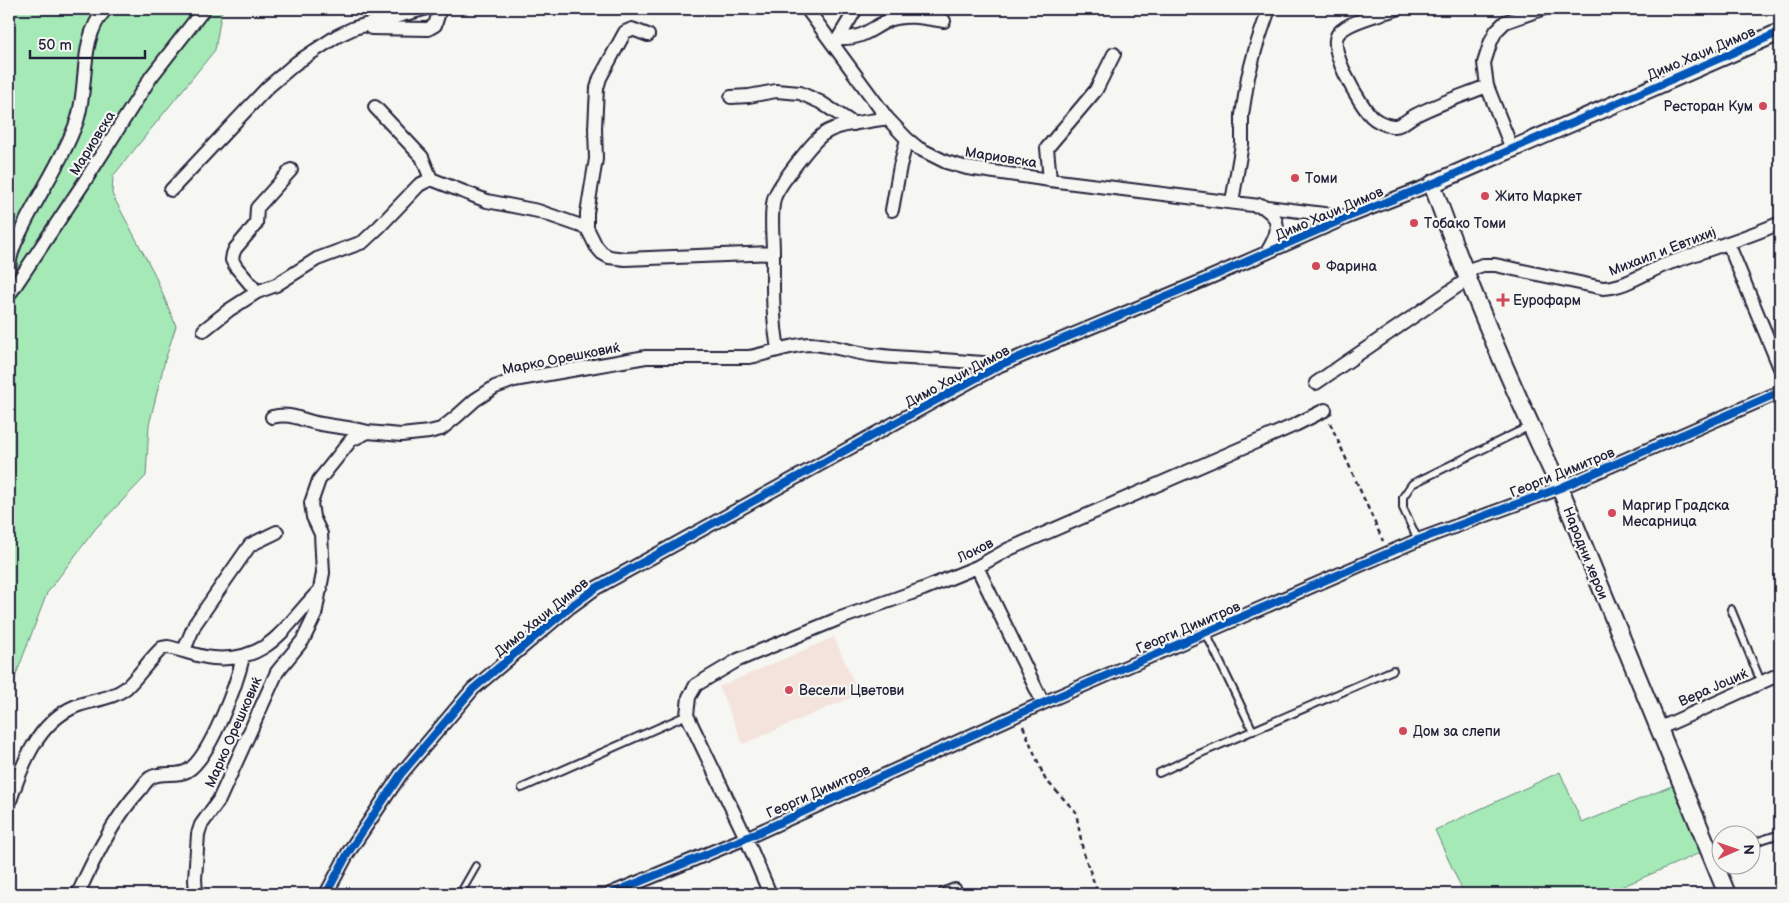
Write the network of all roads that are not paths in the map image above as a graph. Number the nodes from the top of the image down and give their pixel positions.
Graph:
1 (106, 9) edge
2 (204, 9) edge
3 (424, 9) edge
4 (440, 9) edge
5 (807, 9) edge
6 (856, 9) edge
7 (1269, 9) edge
8 (1397, 9) edge
9 (1542, 9) edge
10 (944, 21) dead end
11 (354, 28) junction
12 (1780, 32) edge
13 (648, 35) dead end
14 (837, 42) junction
15 (1114, 54) dead end
16 (1487, 86) junction
17 (731, 98) dead end
18 (375, 107) dead end
19 (887, 118) junction
20 (854, 124) junction
21 (907, 139) junction
22 (1512, 149) junction
23 (291, 170) dead end
24 (431, 179) junction
25 (1050, 180) junction
26 (1432, 184) junction
27 (171, 190) dead end
28 (1232, 202) junction
29 (1261, 205) junction
30 (892, 210) dead end
31 (1348, 217) junction
32 (1780, 223) edge
33 (588, 228) junction
34 (1728, 243) junction
35 (1266, 252) junction
36 (773, 253) junction
37 (9, 269) edge
38 (1467, 275) junction
39 (257, 292) junction
40 (9, 295) edge
41 (204, 330) dead end
42 (778, 350) junction
43 (1000, 365) junction
44 (1780, 368) edge
45 (1316, 383) dead end
46 (1780, 392) edge
47 (1325, 410) road end
48 (272, 417) dead end
49 (1530, 426) junction
50 (368, 432) junction
51 (1560, 488) junction
52 (277, 532) dead end
53 (1418, 540) junction
54 (977, 567) junction
55 (321, 589) junction
56 (1731, 609) dead end
57 (1206, 633) junction
58 (184, 650) junction
59 (243, 657) junction
60 (1393, 670) dead end
61 (1780, 674) edge
62 (1761, 682) junction
63 (1042, 703) junction
64 (687, 715) junction
65 (1658, 728) junction
66 (1253, 731) junction
67 (1159, 774) dead end
68 (522, 788) dead end
69 (9, 804) edge
70 (1780, 834) edge
71 (746, 838) junction
72 (1762, 840) edge
73 (1712, 847) edge
74 (476, 866) dead end
75 (1722, 876) edge
76 (78, 894) edge
77 (196, 894) edge
78 (326, 894) edge
79 (460, 894) edge
80 (610, 894) edge
81 (770, 894) edge
82 (945, 894) edge
83 (957, 894) edge
84 (1727, 894) edge

1 - 37 street
2 - 40 street, Мариовска
3 - 11 street
4 - 11 street
5 - 14 street, Мариовска
6 - 14 street
7 - 28 street
8 - 16 street
9 - 16 street
10 - 14 street
11 - 27 street
12 - 22 street, Димо Хаџи Димов
13 - 33 street
14 - 19 street, Мариовска
15 - 25 street
16 - 22 street
17 - 20 street
18 - 24 street
19 - 20 street
19 - 21 street, Мариовска
20 - 36 street
21 - 25 street, Мариовска
21 - 30 street
22 - 26 street, Димо Хаџи Димов
23 - 39 street
24 - 33 street
24 - 39 street
25 - 28 street, Мариовска
26 - 31 street, Димо Хаџи Димов
26 - 38 street, Народни херои
28 - 29 street, Мариовска
29 - 31 street, Мариовска
29 - 35 street
31 - 35 street, Димо Хаџи Димов
32 - 34 street, Михаил и Евтихиј
33 - 36 street
34 - 38 street, Михаил и Евтихиј
34 - 44 street
35 - 43 street, Димо Хаџи Димов
36 - 42 street
38 - 45 street
38 - 49 street, Народни херои
39 - 41 street
42 - 43 street, Марко Орешковиќ
42 - 50 street, Марко Орешковиќ
43 - 78 street, Димо Хаџи Димов
46 - 51 street, Георги Димитров
47 - 54 street, Локов
48 - 50 street
49 - 51 street, Народни херои
49 - 53 lane
50 - 55 street, Марко Орешковиќ
51 - 53 street, Георги Димитров
51 - 65 street, Народни херои
52 - 58 street
53 - 57 street, Георги Димитров
54 - 63 street
54 - 64 street, Локов
55 - 59 street, Марко Орешковиќ
55 - 77 street, Марко Орешковиќ
56 - 62 lane
57 - 63 street, Георги Димитров
57 - 66 lane
58 - 59 street, Марко Орешковиќ
58 - 69 street, Марко Орешковиќ
59 - 76 street
60 - 66 lane
61 - 62 street, Вера Јоциќ
62 - 65 street, Вера Јоциќ
63 - 71 street, Георги Димитров
64 - 68 lane
64 - 71 street
65 - 73 street, Народни херои
66 - 67 lane
70 - 72 lane
71 - 80 street, Георги Димитров
71 - 81 street
74 - 79 lane
75 - 84 street, Народни херои
82 - 83 street

